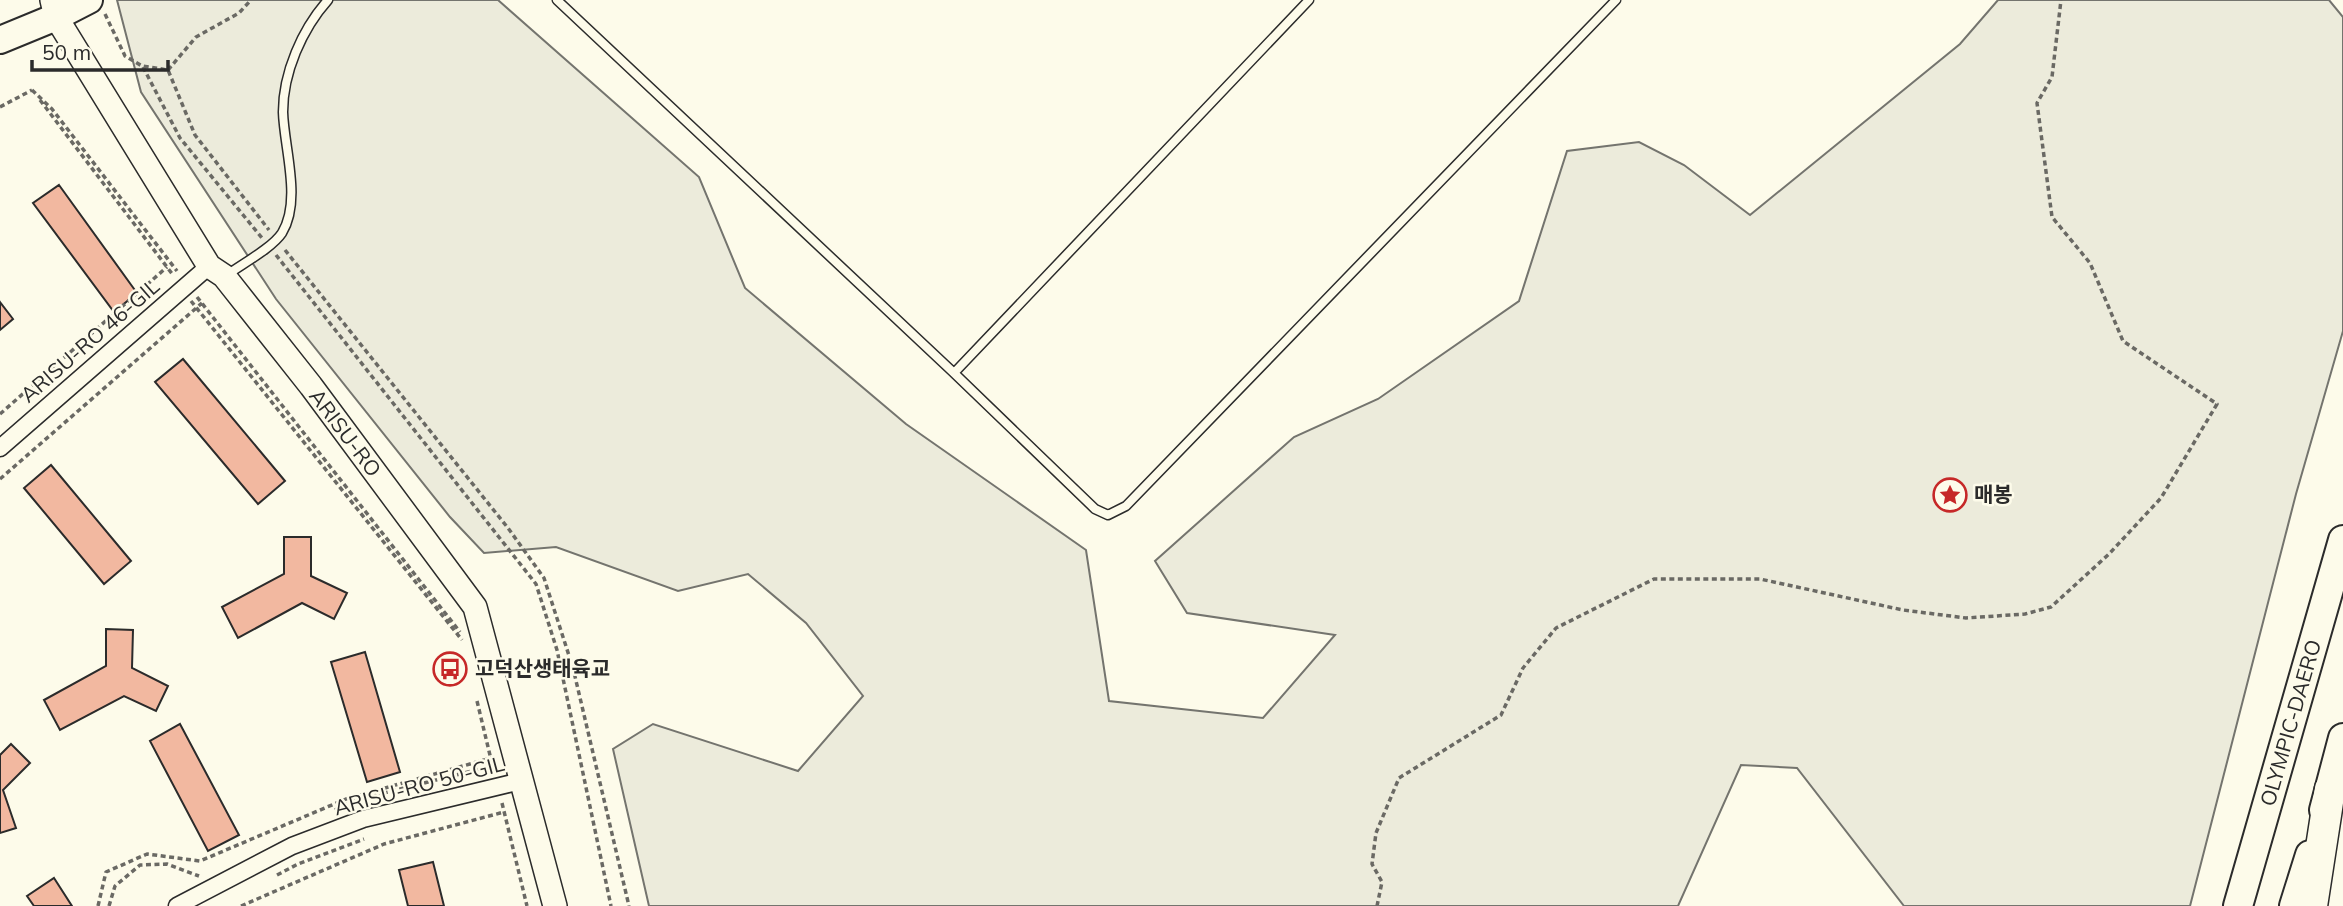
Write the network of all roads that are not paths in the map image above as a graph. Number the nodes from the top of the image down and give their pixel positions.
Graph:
1 (328, 0) edge
2 (557, 0) edge
3 (1309, 0) edge
4 (1616, 0) edge
5 (97, 6) edge
6 (54, 9) edge
7 (0, 40) edge
8 (216, 271) junction
9 (954, 373) junction
10 (0, 448) edge
11 (2343, 540) edge
12 (2343, 738) edge
13 (506, 789) junction
14 (2330, 789) junction
15 (177, 906) edge
16 (555, 906) edge
17 (2238, 906) edge
18 (2294, 906) edge
19 (2312, 906) edge

1 - 8 lane
2 - 9 lane
3 - 9 lane
4 - 9 lane
5 - 6 main road
6 - 7 main road
6 - 8 main road, ARISU-RO
8 - 10 street, ARISU-RO 46-GIL
8 - 13 main road, ARISU-RO
11 - 17 highway, OLYMPIC-DAERO
12 - 14 highway
13 - 15 street, ARISU-RO 50-GIL
13 - 16 main road, ARISU-RO
14 - 18 highway
14 - 19 highway

